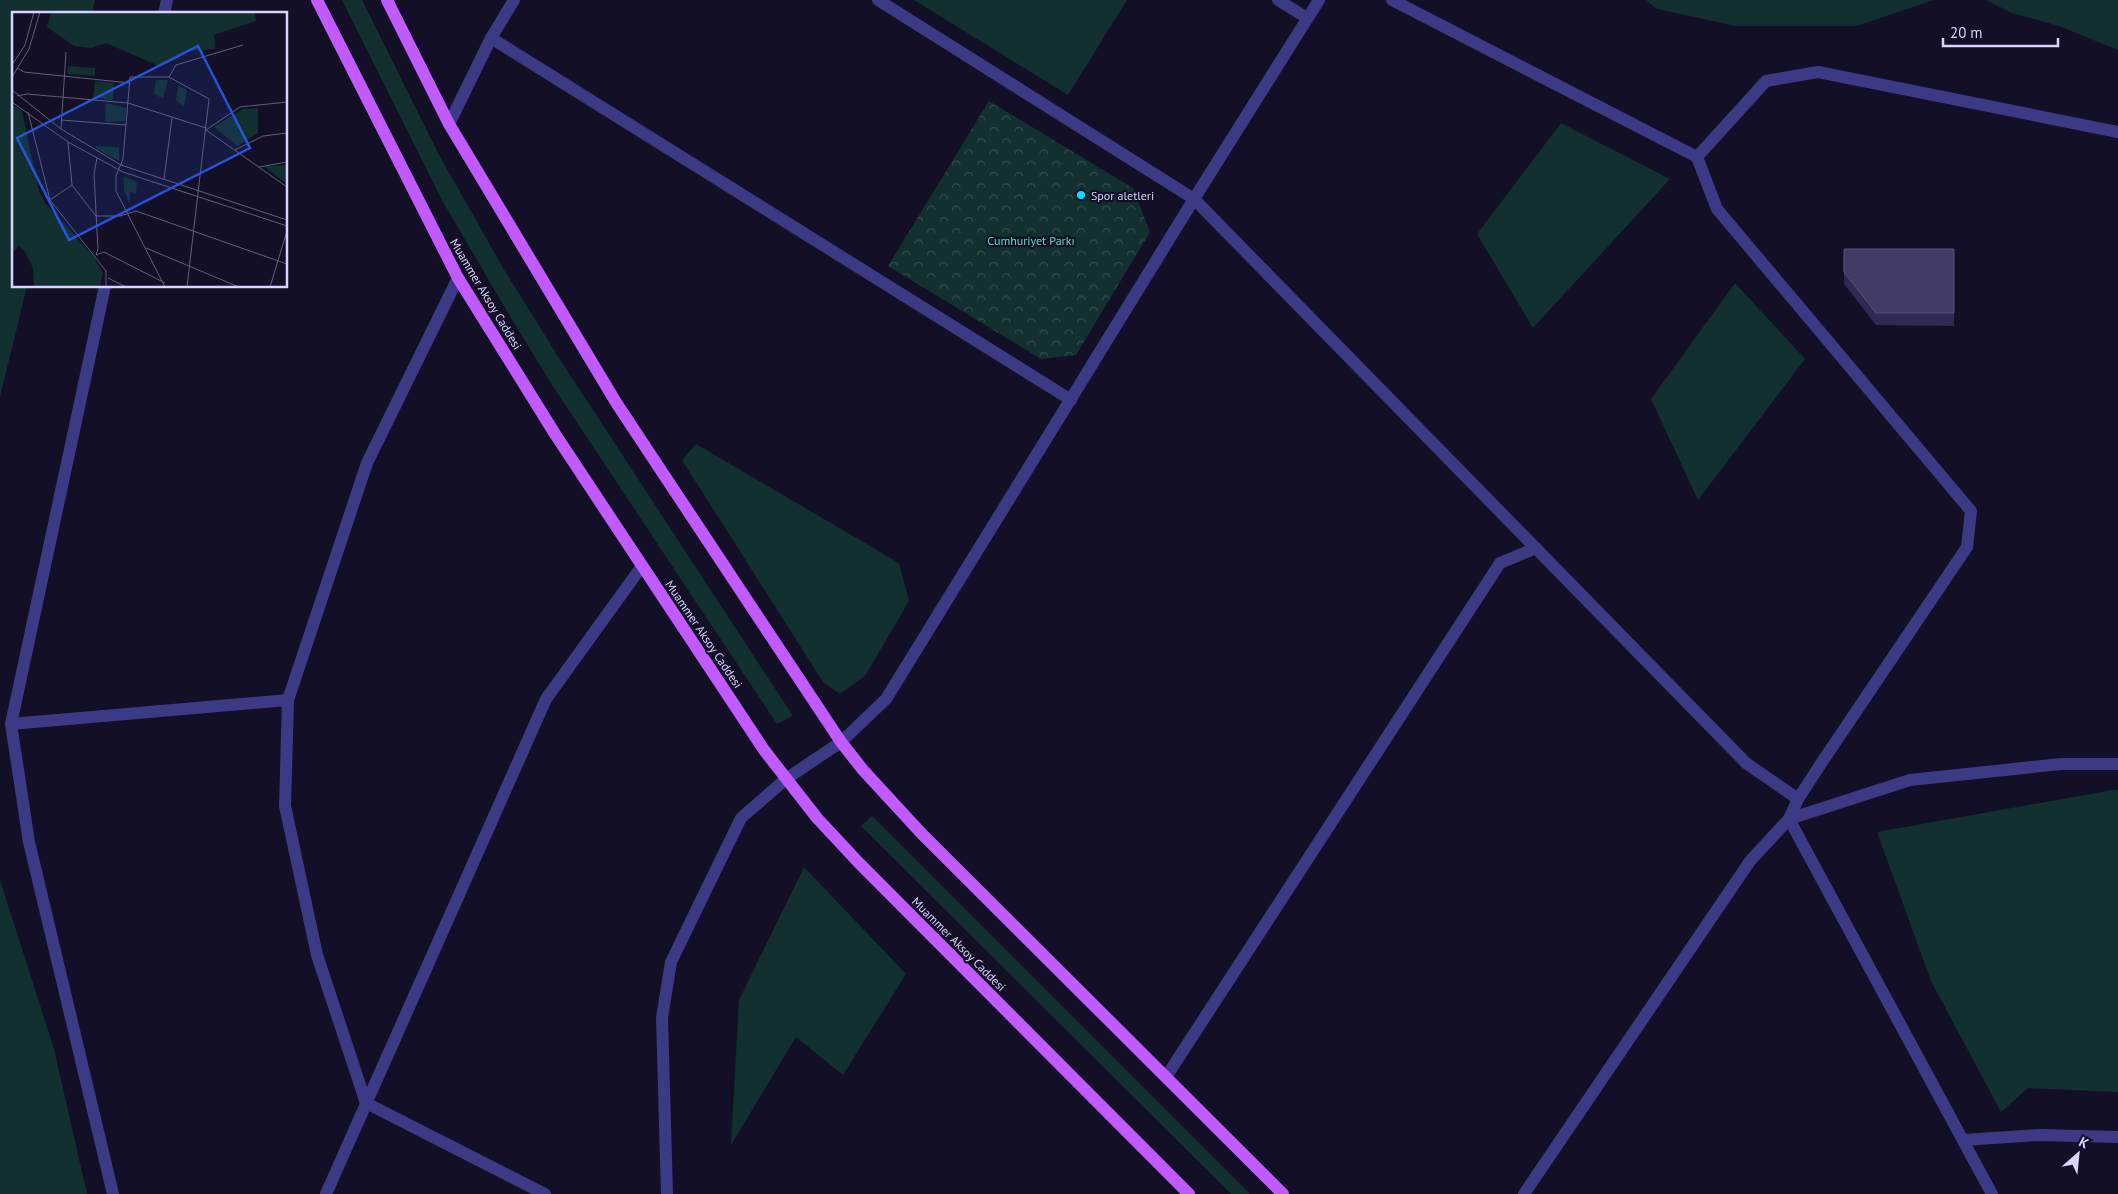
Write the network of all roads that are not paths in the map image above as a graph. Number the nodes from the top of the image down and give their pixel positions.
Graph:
1 (317, 0) edge
2 (387, 0) edge
3 (514, 0) edge
4 (878, 0) edge
5 (1278, 0) edge
6 (1319, 0) edge
7 (1392, 0) edge
8 (1307, 18) junction
9 (491, 38) junction
10 (449, 124) junction
11 (2118, 132) edge
12 (1697, 157) junction
13 (1194, 199) junction
14 (458, 278) junction
15 (106, 288) edge
16 (1071, 400) junction
17 (1536, 548) junction
18 (642, 566) junction
19 (288, 700) junction
20 (11, 724) junction
21 (841, 742) junction
22 (2118, 764) edge
23 (786, 779) junction
24 (1798, 799) junction
25 (1790, 819) junction
26 (1166, 1078) junction
27 (366, 1103) junction
28 (2118, 1137) edge
29 (1963, 1140) junction
30 (113, 1194) edge
31 (326, 1194) edge
32 (545, 1194) edge
33 (667, 1194) edge
34 (1189, 1194) edge
35 (1283, 1194) edge
36 (1524, 1194) edge
37 (1992, 1194) edge

1 - 14 main road, Muammer Aksoy Caddesi
2 - 10 main road
3 - 9 street
4 - 13 street
5 - 8 street
6 - 8 street
7 - 12 street
8 - 13 street
9 - 10 street
9 - 16 street
10 - 21 main road
11 - 12 street
12 - 24 street
13 - 16 street
13 - 17 street
14 - 18 main road, Muammer Aksoy Caddesi
14 - 19 street
15 - 20 street
16 - 21 street
17 - 24 street
17 - 26 street
18 - 23 main road, Muammer Aksoy Caddesi
18 - 27 street
19 - 20 street
19 - 27 street
20 - 30 street
21 - 23 street
21 - 26 main road
22 - 25 street
23 - 33 street
23 - 34 main road, Muammer Aksoy Caddesi
24 - 25 street
25 - 29 street
25 - 36 street
26 - 35 main road
27 - 31 street
27 - 32 street
28 - 29 street
29 - 37 street

